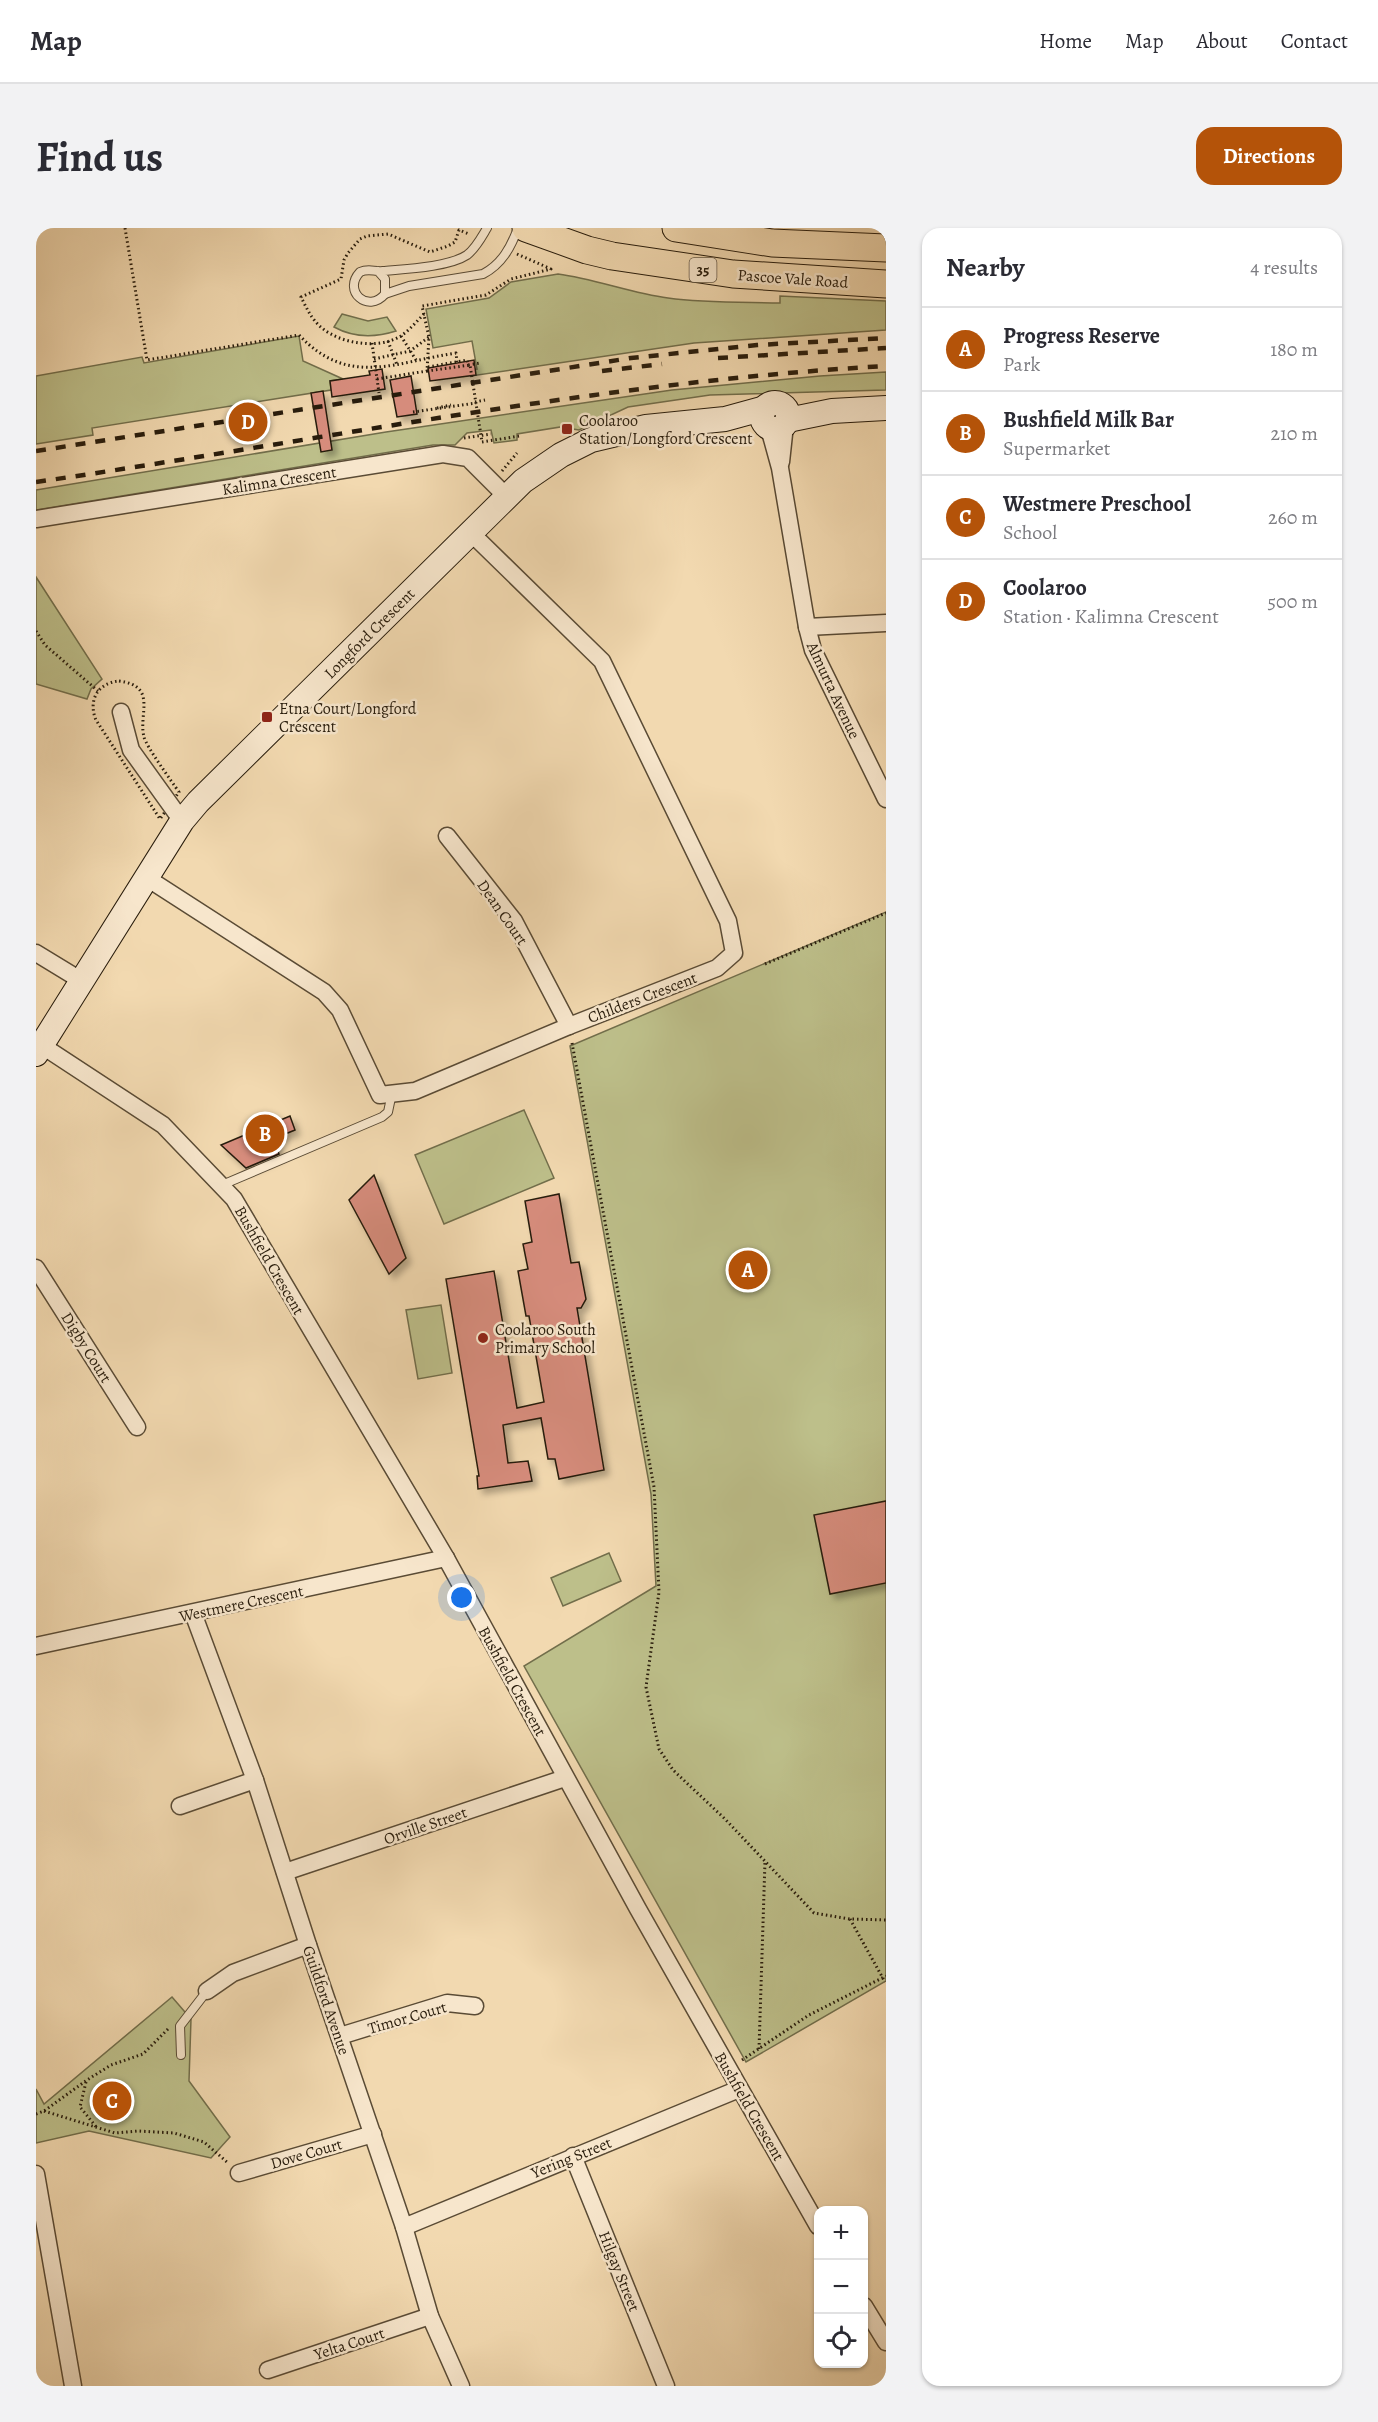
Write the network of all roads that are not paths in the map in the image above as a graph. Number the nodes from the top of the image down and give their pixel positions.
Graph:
1 (487, 228) edge
2 (518, 228) edge
3 (526, 228) edge
4 (676, 228) edge
5 (886, 248) edge
6 (378, 271) junction
7 (886, 284) edge
8 (385, 294) junction
9 (886, 408) edge
10 (776, 419) junction
11 (507, 497) junction
12 (36, 519) edge
13 (470, 532) junction
14 (886, 623) edge
15 (807, 627) junction
16 (121, 712) dead end
17 (886, 799) edge
18 (182, 821) junction
19 (447, 836) dead end
20 (147, 878) junction
21 (36, 953) edge
22 (82, 981) junction
23 (569, 1026) junction
24 (39, 1050) edge
25 (392, 1094) junction
26 (222, 1185) junction
27 (36, 1268) edge
28 (137, 1427) dead end
29 (446, 1558) junction
30 (193, 1613) junction
31 (36, 1646) edge
32 (565, 1778) junction
33 (255, 1779) junction
34 (180, 1806) dead end
35 (285, 1872) junction
36 (308, 1945) junction
37 (207, 1991) joint
38 (475, 2006) dead end
39 (340, 2036) junction
40 (181, 2055) dead end
41 (739, 2089) junction
42 (373, 2134) junction
43 (573, 2156) junction
44 (239, 2173) road end
45 (36, 2174) edge
46 (814, 2217) edge
47 (404, 2227) junction
48 (868, 2313) edge
49 (430, 2316) junction
50 (886, 2342) edge
51 (268, 2370) dead end
52 (73, 2386) edge
53 (461, 2386) edge
54 (666, 2386) edge

1 - 6 lane
2 - 8 lane
3 - 7 main road, Pascoe Vale Road / 35
4 - 5 main road, Pascoe Vale Road / 35
6 - 8 lane
6 - 8 lane
9 - 10 street, Longford Crescent
10 - 11 street, Longford Crescent
10 - 15 street, Almurta Avenue
11 - 12 street, Kalimna Crescent
11 - 13 street, Longford Crescent
13 - 18 street, Longford Crescent
13 - 23 street, Childers Crescent
14 - 15 street
15 - 17 street, Almurta Avenue
16 - 18 street
18 - 20 street, Longford Crescent
19 - 23 street, Dean Court
20 - 22 street, Longford Crescent
20 - 25 street
21 - 22 street
22 - 24 street, Longford Crescent
23 - 25 street, Childers Crescent
24 - 26 street, Bushfield Crescent
25 - 26 lane
26 - 29 street, Bushfield Crescent
27 - 28 street, Digby Court
29 - 30 street, Westmere Crescent
29 - 32 street, Bushfield Crescent
30 - 31 street, Westmere Crescent
30 - 33 street, Guildford Avenue
32 - 35 street, Orville Street
32 - 41 street, Bushfield Crescent
33 - 34 street
33 - 35 street, Guildford Avenue
35 - 36 street, Guildford Avenue
36 - 37 street
36 - 39 street, Guildford Avenue
37 - 40 lane
38 - 39 street, Timor Court
39 - 42 street, Guildford Avenue
41 - 43 street, Yering Street
41 - 46 street, Bushfield Crescent
42 - 44 street, Dove Court
42 - 47 street, Guildford Avenue
43 - 47 street, Yering Street
43 - 54 street, Hilgay Street
45 - 52 street
47 - 49 street, Guildford Avenue
48 - 50 street
49 - 51 street, Yelta Court
49 - 53 street, Guildford Avenue

